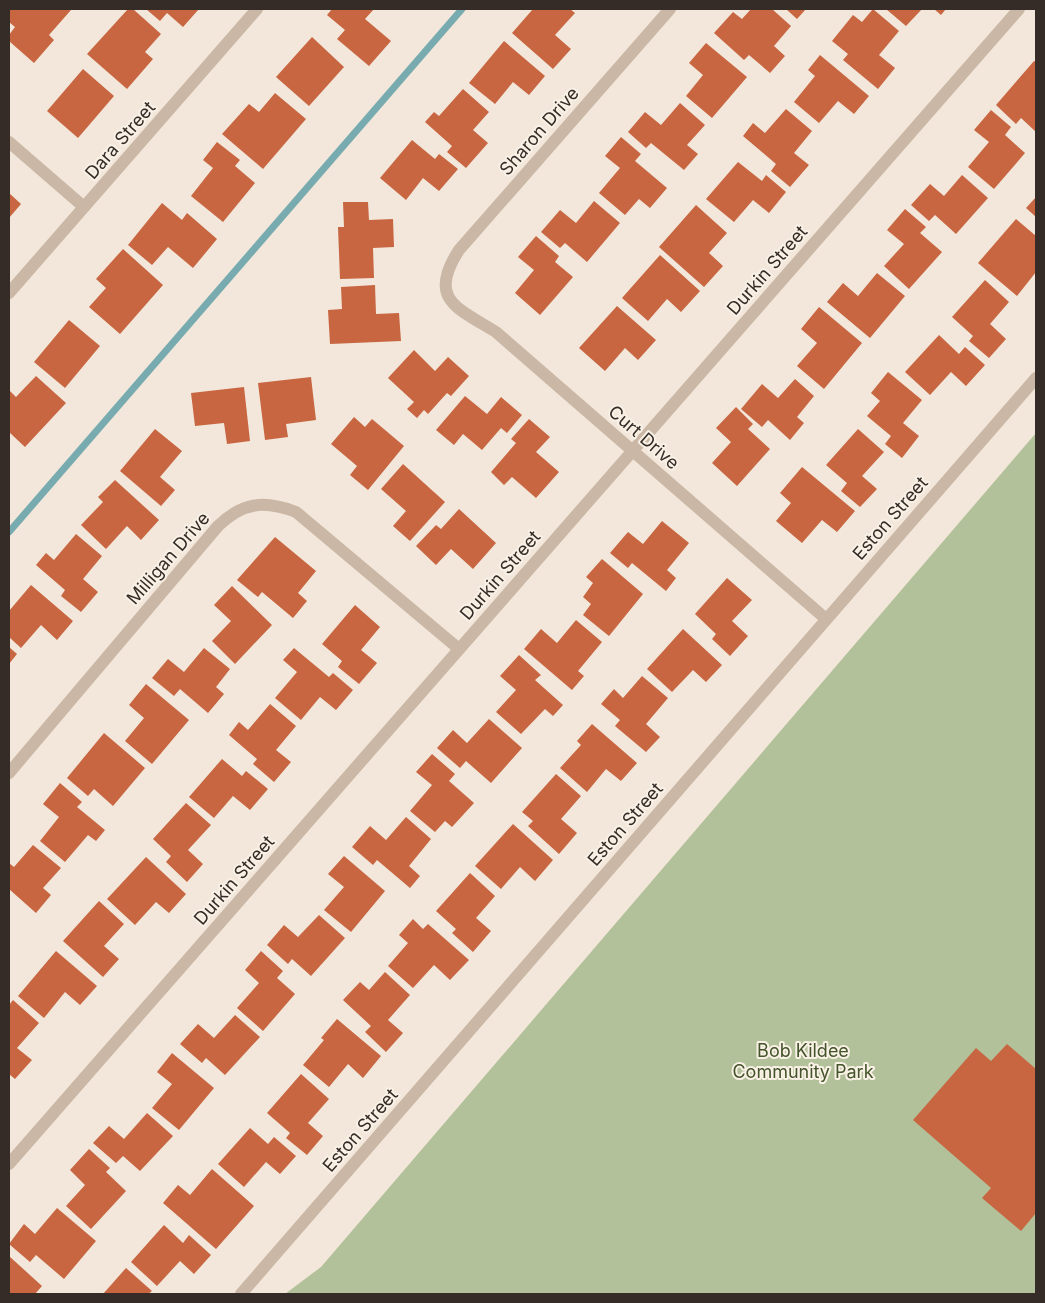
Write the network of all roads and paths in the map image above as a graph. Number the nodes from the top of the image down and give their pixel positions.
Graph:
1 (257, 9) edge
2 (670, 9) edge
3 (1019, 9) edge
4 (9, 142) edge
5 (84, 208) junction
6 (444, 282) joint
7 (9, 293) edge
8 (1036, 378) edge
9 (633, 449) junction
10 (826, 619) junction
11 (459, 649) junction
12 (9, 773) edge
13 (9, 1164) edge
14 (241, 1294) edge

1 - 5 street, Dara Street
2 - 6 street, Sharon Drive
3 - 9 street, Durkin Street
4 - 5 street
5 - 7 street, Dara Street
6 - 9 street, Curt Drive
8 - 10 street, Eston Street
9 - 10 street, Curt Drive
9 - 11 street, Durkin Street
10 - 14 street, Eston Street
11 - 12 street, Milligan Drive
11 - 13 street, Durkin Street

